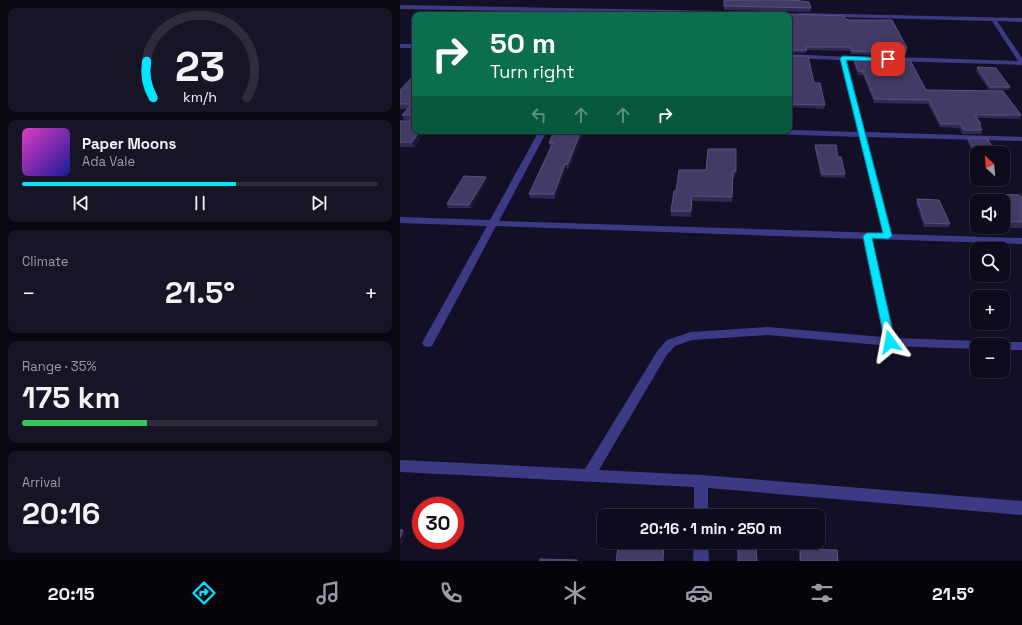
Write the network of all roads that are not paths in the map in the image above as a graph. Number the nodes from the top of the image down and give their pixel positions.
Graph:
1 (400, 7) edge
2 (528, 9) junction
3 (526, 12) edge
4 (645, 12) edge
5 (794, 15) edge
6 (993, 19) junction
7 (1022, 20) edge
8 (400, 46) edge
9 (412, 46) edge
10 (792, 56) edge
11 (843, 58) junction
12 (874, 59) edge
13 (890, 59) edge
14 (1022, 63) edge
15 (792, 132) edge
16 (541, 134) edge
17 (861, 134) junction
18 (1022, 139) edge
19 (400, 220) edge
20 (492, 224) junction
21 (867, 236) junction
22 (888, 236) junction
23 (1022, 241) edge
24 (890, 342) junction
25 (428, 343) dead end
26 (970, 345) edge
27 (1010, 346) edge
28 (1022, 346) edge
29 (400, 466) edge
30 (588, 476) junction
31 (701, 482) junction
32 (1022, 508) edge
33 (701, 509) edge
34 (701, 549) edge
35 (701, 561) edge

1 - 2 street
2 - 3 street
2 - 4 street
5 - 6 street
6 - 7 street
6 - 14 street
8 - 9 street
10 - 11 street
11 - 12 street
11 - 17 street
13 - 14 street
15 - 17 street
16 - 20 street
17 - 18 street
17 - 22 street
19 - 20 street
20 - 21 street
20 - 25 street
21 - 22 street
21 - 24 street
22 - 23 street
24 - 26 street
24 - 30 street
27 - 28 street
29 - 30 street
30 - 31 street
31 - 32 street
31 - 33 street
34 - 35 street

